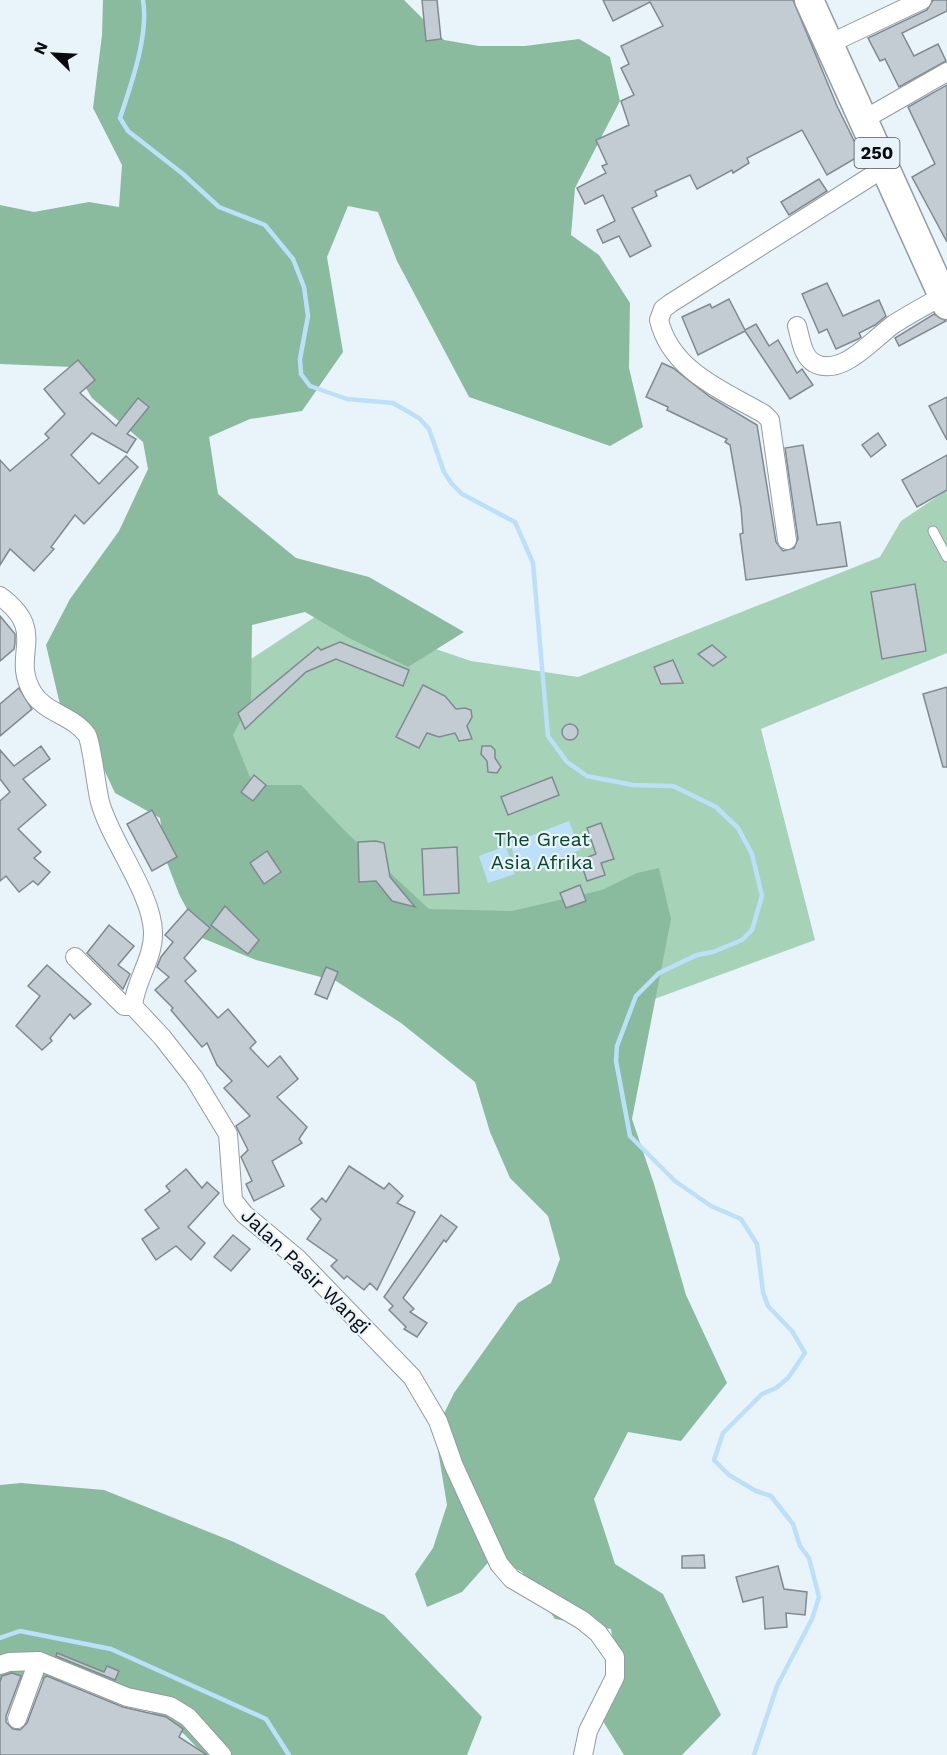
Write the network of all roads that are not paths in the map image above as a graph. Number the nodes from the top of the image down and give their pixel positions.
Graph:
1 (809, 0) edge
2 (922, 0) edge
3 (829, 44) junction
4 (947, 72) edge
5 (863, 120) junction
6 (884, 168) junction
7 (943, 288) edge
8 (797, 326) dead end
9 (933, 531) dead end
10 (787, 540) dead end
11 (947, 557) edge
12 (0, 596) edge
13 (75, 957) dead end
14 (134, 1006) junction
15 (38, 1661) junction
16 (0, 1665) edge
17 (17, 1719) dead end
18 (222, 1755) edge
19 (583, 1755) edge

1 - 3 main road, 250
2 - 3 street
3 - 5 main road, 250
4 - 5 street
5 - 6 main road, 250
6 - 7 main road, 250
6 - 10 street
7 - 8 street
9 - 11 lane
12 - 14 street
13 - 14 street, Jalan Pasir Wangi
14 - 19 street, Jalan Pasir Wangi
15 - 16 street
15 - 17 street
15 - 18 street

